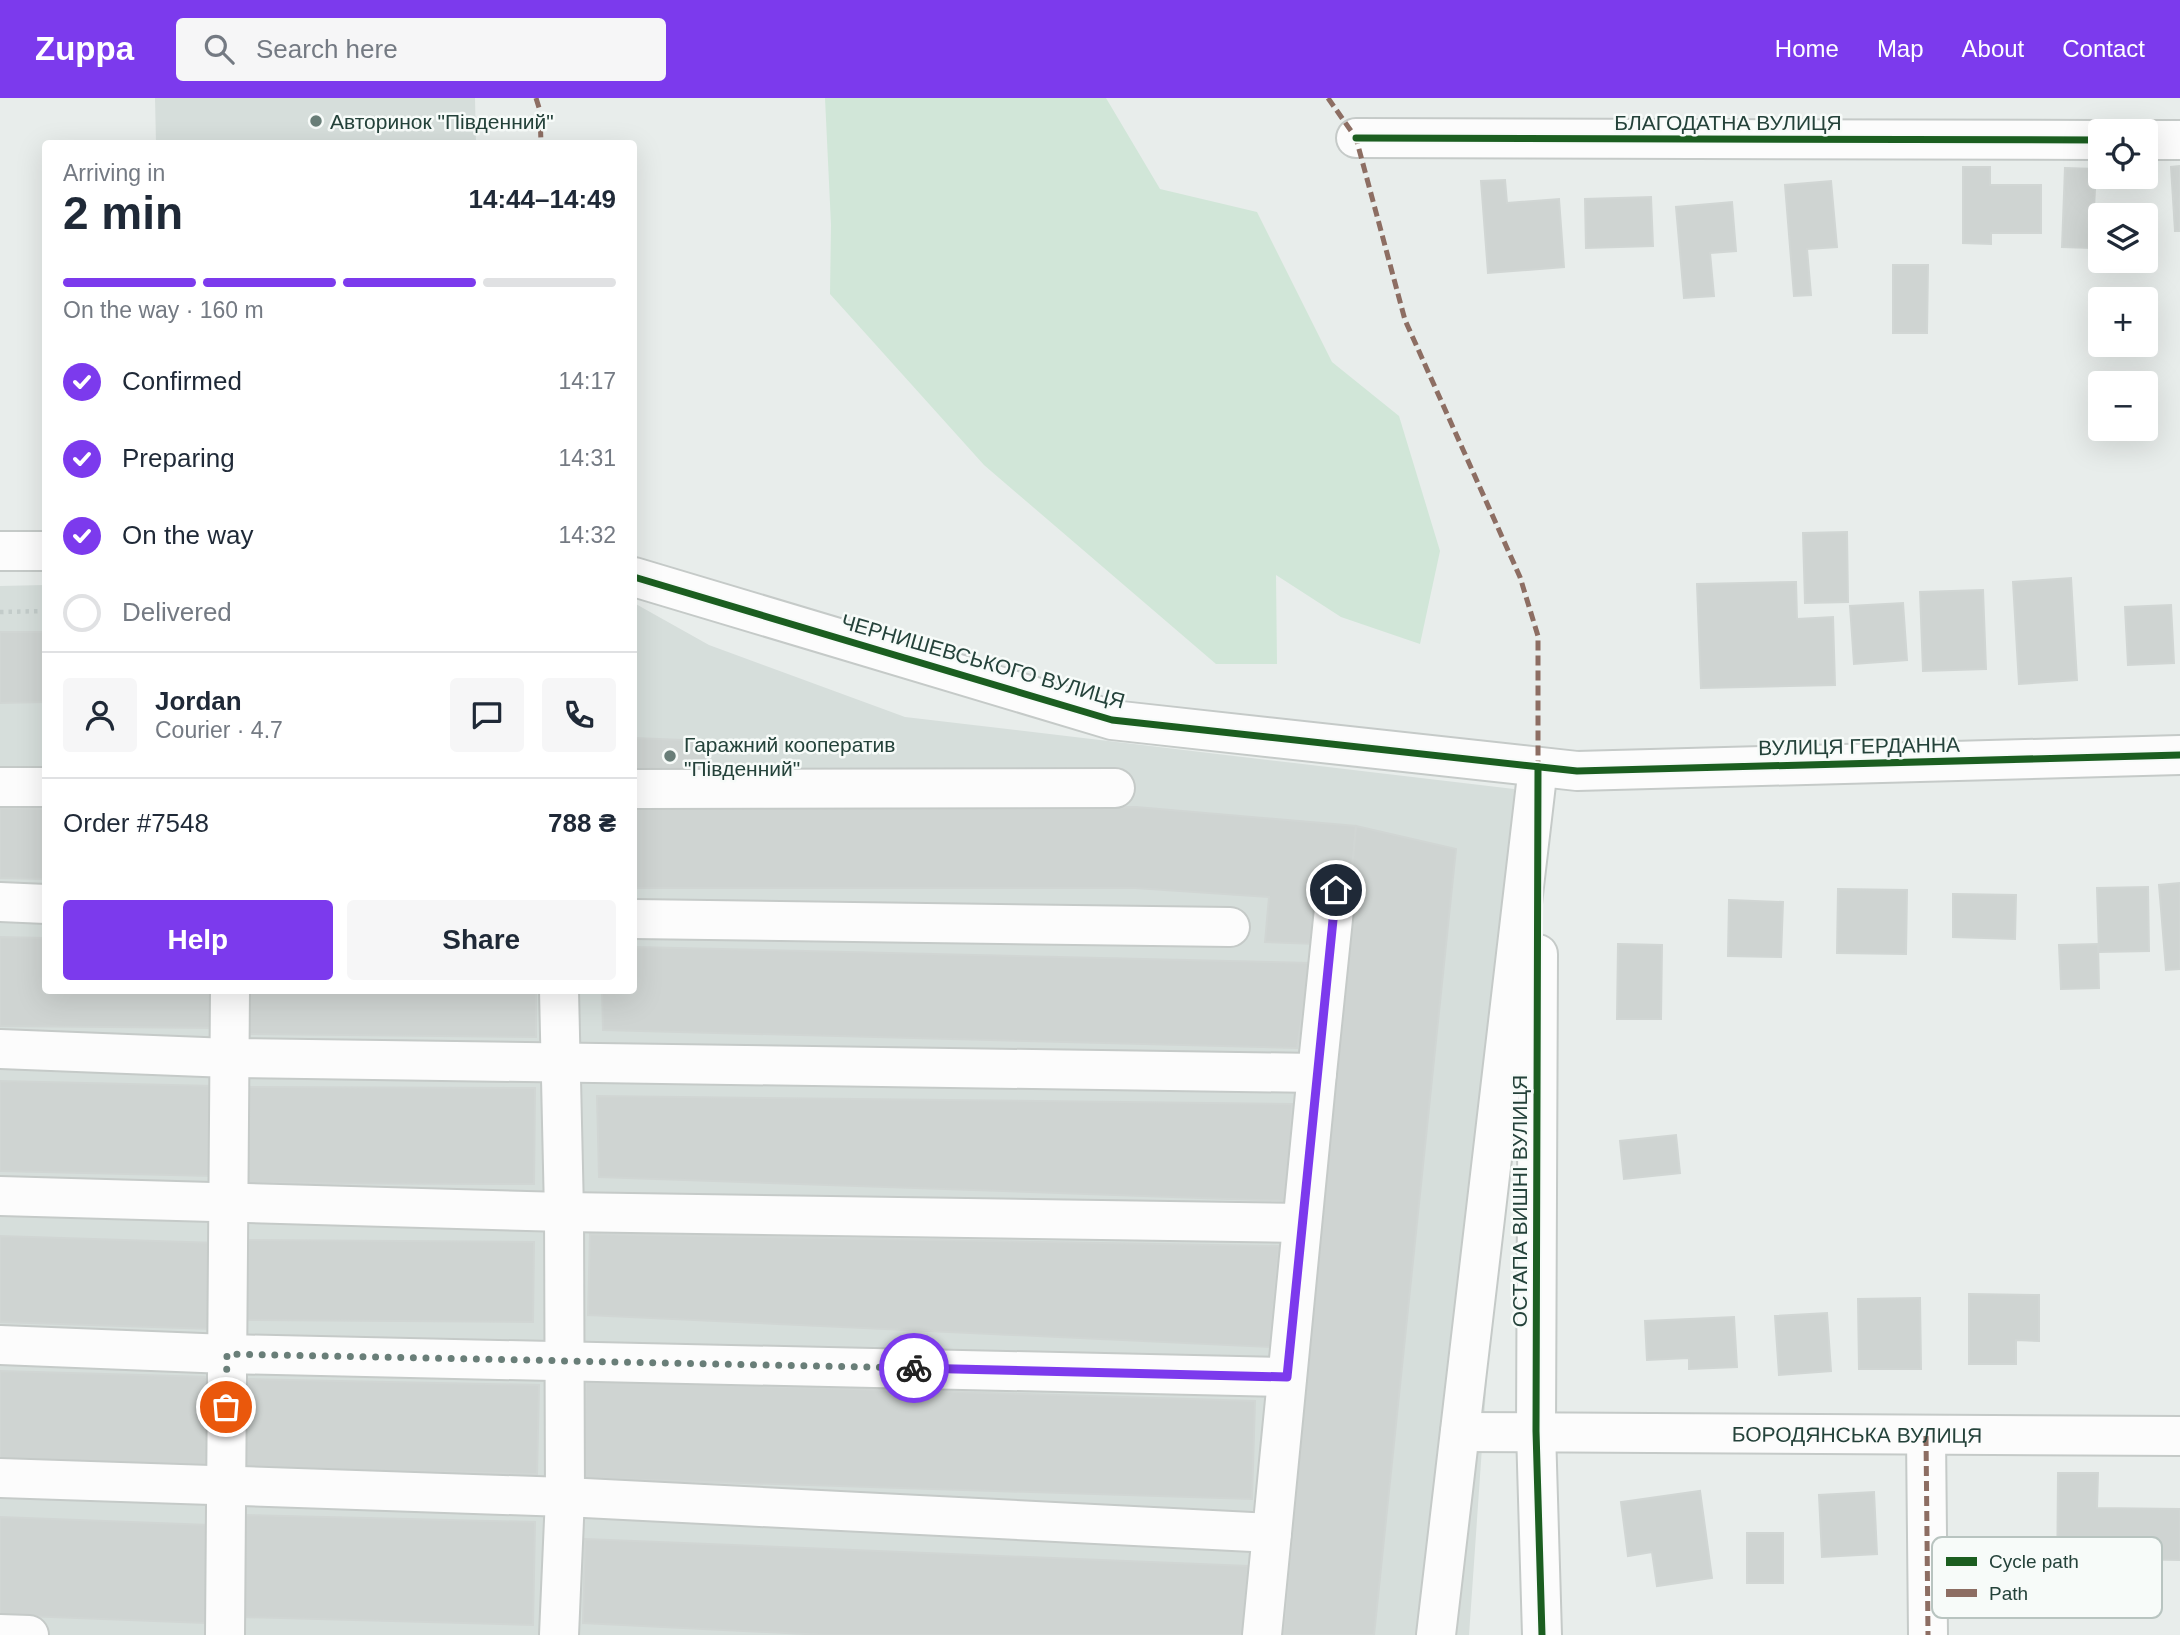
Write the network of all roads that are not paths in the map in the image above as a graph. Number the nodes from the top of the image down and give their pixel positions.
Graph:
1 (1356, 138) dead end
2 (2088, 140) edge
3 (2158, 140) edge
4 (2180, 140) edge
5 (0, 551) edge
6 (42, 551) edge
7 (637, 578) edge
8 (2180, 755) edge
9 (1538, 766) junction
10 (0, 787) edge
11 (42, 788) edge
12 (1115, 788) dead end
13 (637, 789) edge
14 (1336, 890) dead end
15 (0, 902) edge
16 (42, 904) edge
17 (637, 919) edge
18 (1230, 927) dead end
19 (230, 994) edge
20 (559, 994) edge
21 (0, 1049) edge
22 (229, 1058) junction
23 (560, 1064) junction
24 (1317, 1073) junction
25 (0, 1196) edge
26 (229, 1204) junction
27 (564, 1212) junction
28 (1302, 1223) junction
29 (0, 1345) edge
30 (227, 1354) junction
31 (564, 1360) junction
32 (1287, 1377) junction
33 (1536, 1431) junction
34 (1460, 1432) junction
35 (1926, 1436) junction
36 (2180, 1436) edge
37 (0, 1478) edge
38 (225, 1487) junction
39 (565, 1497) junction
40 (1272, 1533) junction
41 (0, 1634) edge
42 (29, 1635) edge
43 (225, 1635) edge
44 (559, 1635) edge
45 (1262, 1635) edge
46 (1436, 1635) edge
47 (1542, 1635) edge
48 (1928, 1635) edge

1 - 2 street, БЛАГОДАТНА ВУЛИЦЯ
3 - 4 street
5 - 6 street
7 - 9 street, ЧЕРНИШЕВСЬКОГО ВУЛИЦЯ
8 - 9 street, ВУЛИЦЯ ГЕРДАННА
9 - 33 street, ОСТАПА ВИШНІ ВУЛИЦЯ
9 - 34 street
10 - 11 street
12 - 13 street
14 - 24 street
15 - 16 street
17 - 18 street
19 - 22 street
20 - 23 street
21 - 22 street
22 - 23 street
22 - 26 street
23 - 24 street
23 - 27 street
24 - 28 street
25 - 26 street
26 - 27 street
26 - 30 street
27 - 28 street
27 - 31 street
28 - 32 street
29 - 30 street
30 - 31 street
30 - 38 street
31 - 32 street
31 - 39 street
32 - 40 street
33 - 34 street, БОРОДЯНСЬКА ВУЛИЦЯ
33 - 35 street, БОРОДЯНСЬКА ВУЛИЦЯ
33 - 47 street, ОСТАПА ВИШНІ ВУЛИЦЯ
34 - 46 street
35 - 36 street, БОРОДЯНСЬКА ВУЛИЦЯ
35 - 48 street
37 - 38 street
38 - 39 street
38 - 43 street
39 - 40 street
39 - 44 street
40 - 45 street
41 - 42 street

